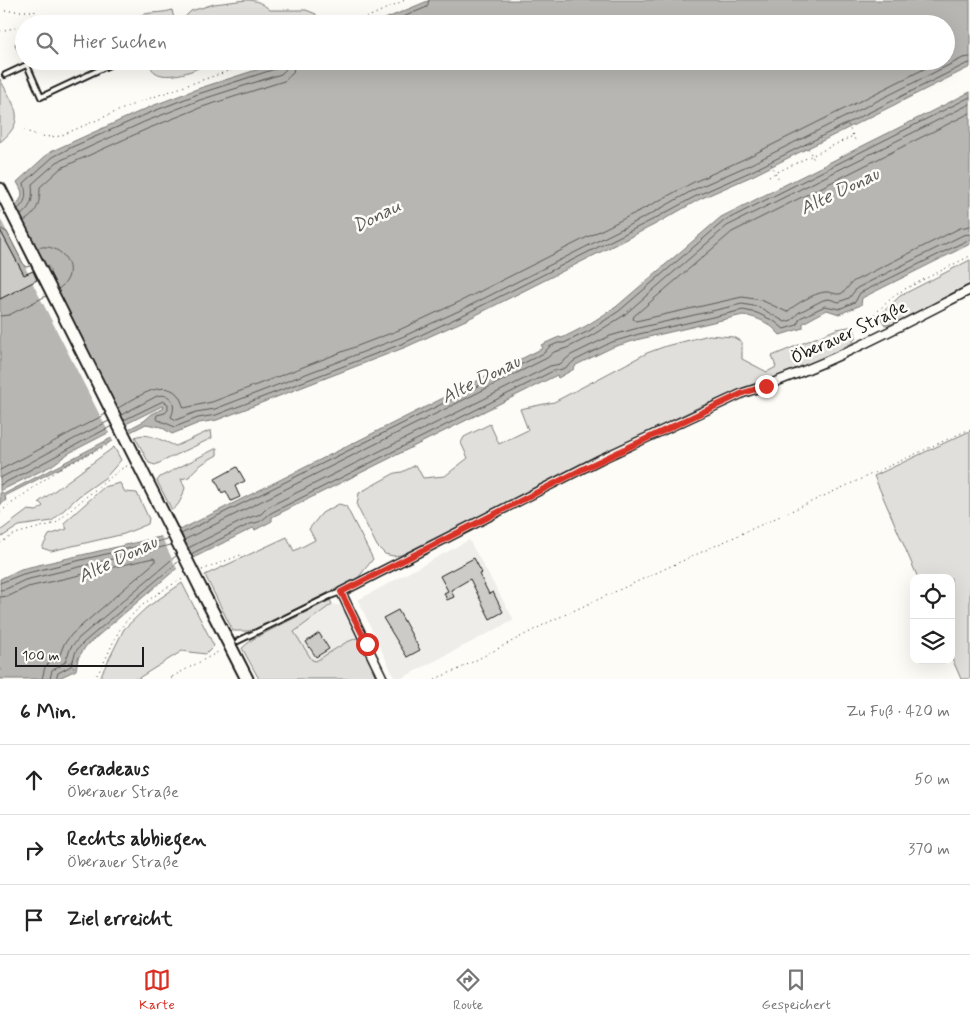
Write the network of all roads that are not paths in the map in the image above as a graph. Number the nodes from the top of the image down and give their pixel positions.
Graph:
1 (15, 70) edge
2 (30, 70) edge
3 (98, 70) edge
4 (5, 75) dead end
5 (0, 189) edge
6 (970, 290) edge
7 (341, 592) junction
8 (230, 644) junction
9 (247, 679) edge
10 (383, 679) edge

1 - 4 lane
2 - 3 lane
5 - 8 main road, bridge
6 - 7 street, Öberauer Straße
7 - 8 lane
7 - 10 street
8 - 9 main road

